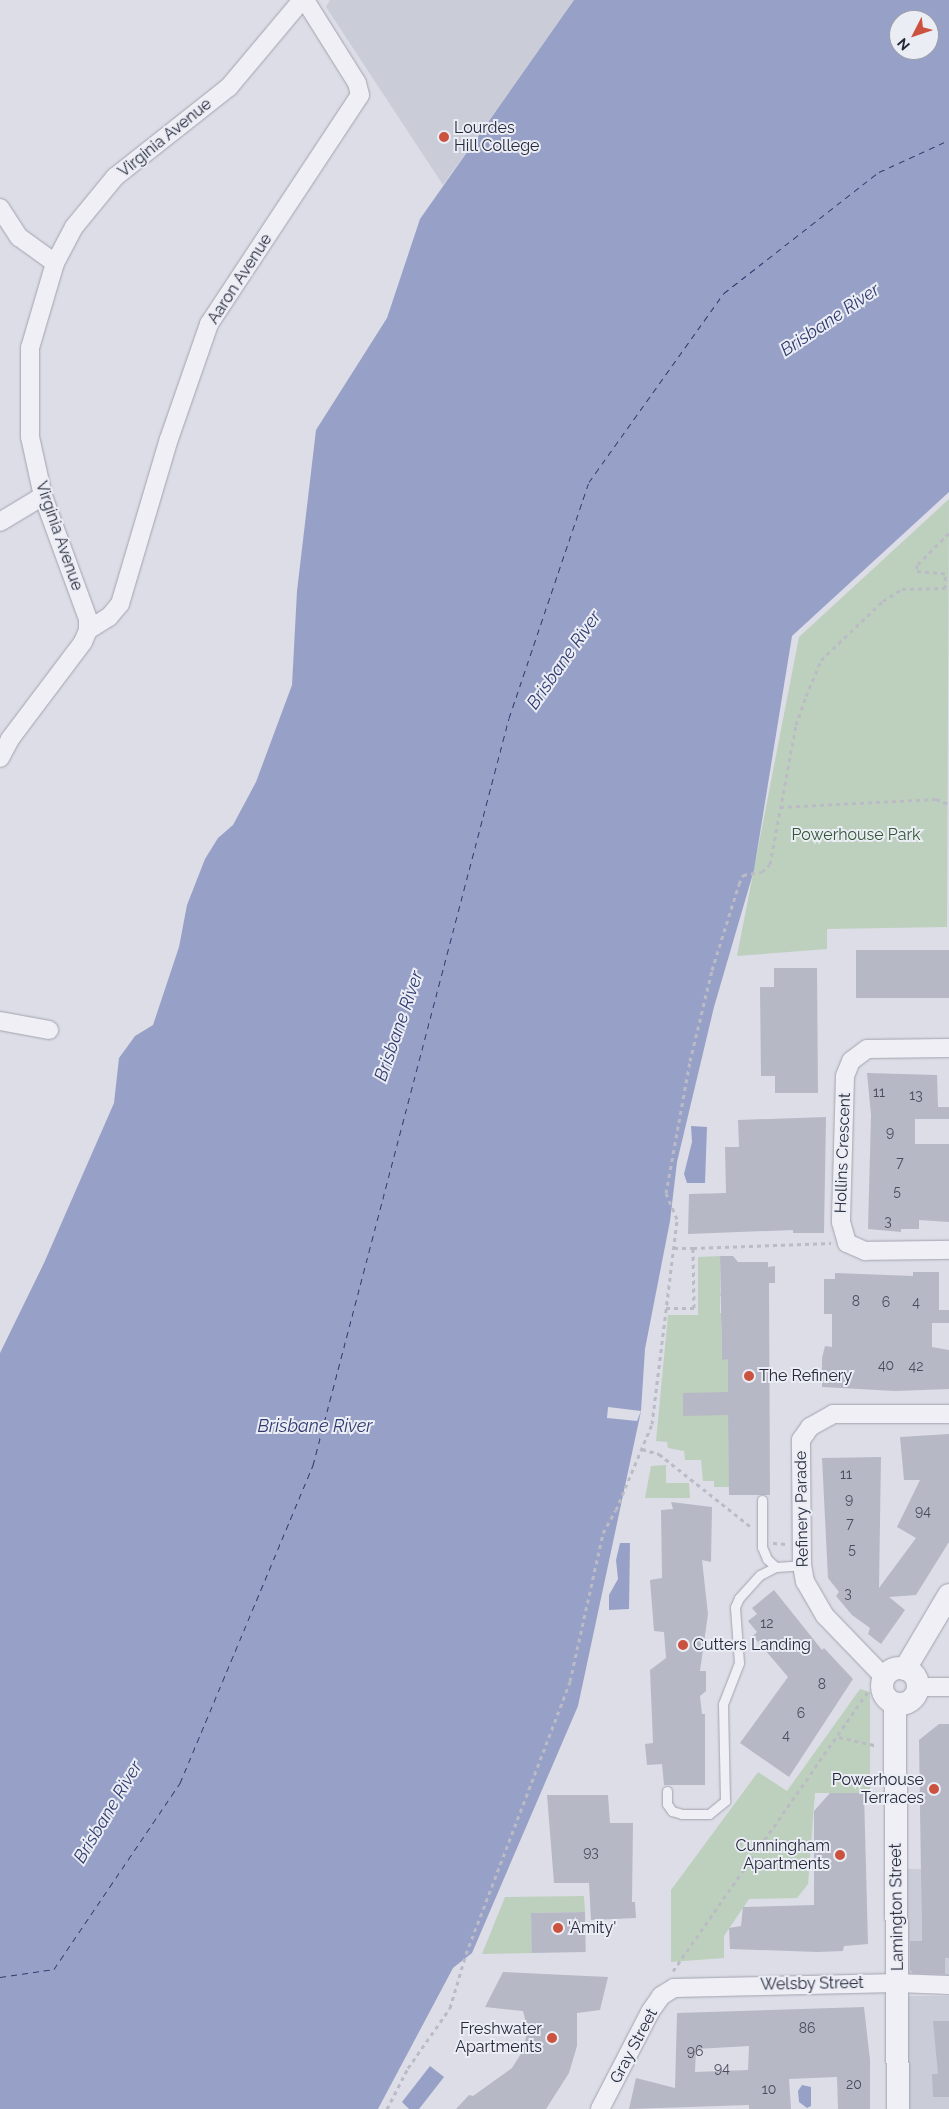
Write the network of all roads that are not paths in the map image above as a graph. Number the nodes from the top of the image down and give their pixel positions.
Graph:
1 (304, 0) edge
2 (0, 208) edge
3 (55, 263) junction
4 (43, 496) junction
5 (0, 522) edge
6 (88, 630) junction
7 (0, 758) edge
8 (0, 1021) edge
9 (49, 1030) dead end
10 (949, 1048) edge
11 (949, 1250) edge
12 (949, 1414) edge
13 (762, 1500) dead end
14 (802, 1566) junction
15 (776, 1567) junction
16 (949, 1595) edge
17 (911, 1678) junction
18 (877, 1684) junction
19 (949, 1687) edge
20 (895, 1704) junction
21 (667, 1791) dead end
22 (897, 1983) junction
23 (949, 1985) edge
24 (674, 1988) joint
25 (600, 2109) edge
26 (898, 2109) edge

1 - 3 street, Virginia Avenue
1 - 6 street, Aaron Avenue
2 - 3 street
3 - 4 street, Virginia Avenue
4 - 5 street
4 - 6 street, Virginia Avenue
6 - 7 street
8 - 9 street
10 - 11 street, Hollins Crescent
12 - 14 street, Refinery Parade
13 - 15 lane
14 - 15 lane
14 - 18 street, Refinery Parade
15 - 21 lane
16 - 17 street
17 - 18 street
17 - 19 street
17 - 20 street
18 - 20 street
20 - 22 street, Lamington Street
22 - 23 street, Welsby Street
22 - 24 street, Welsby Street
22 - 26 street, Lamington Street
24 - 25 street, Gray Street

